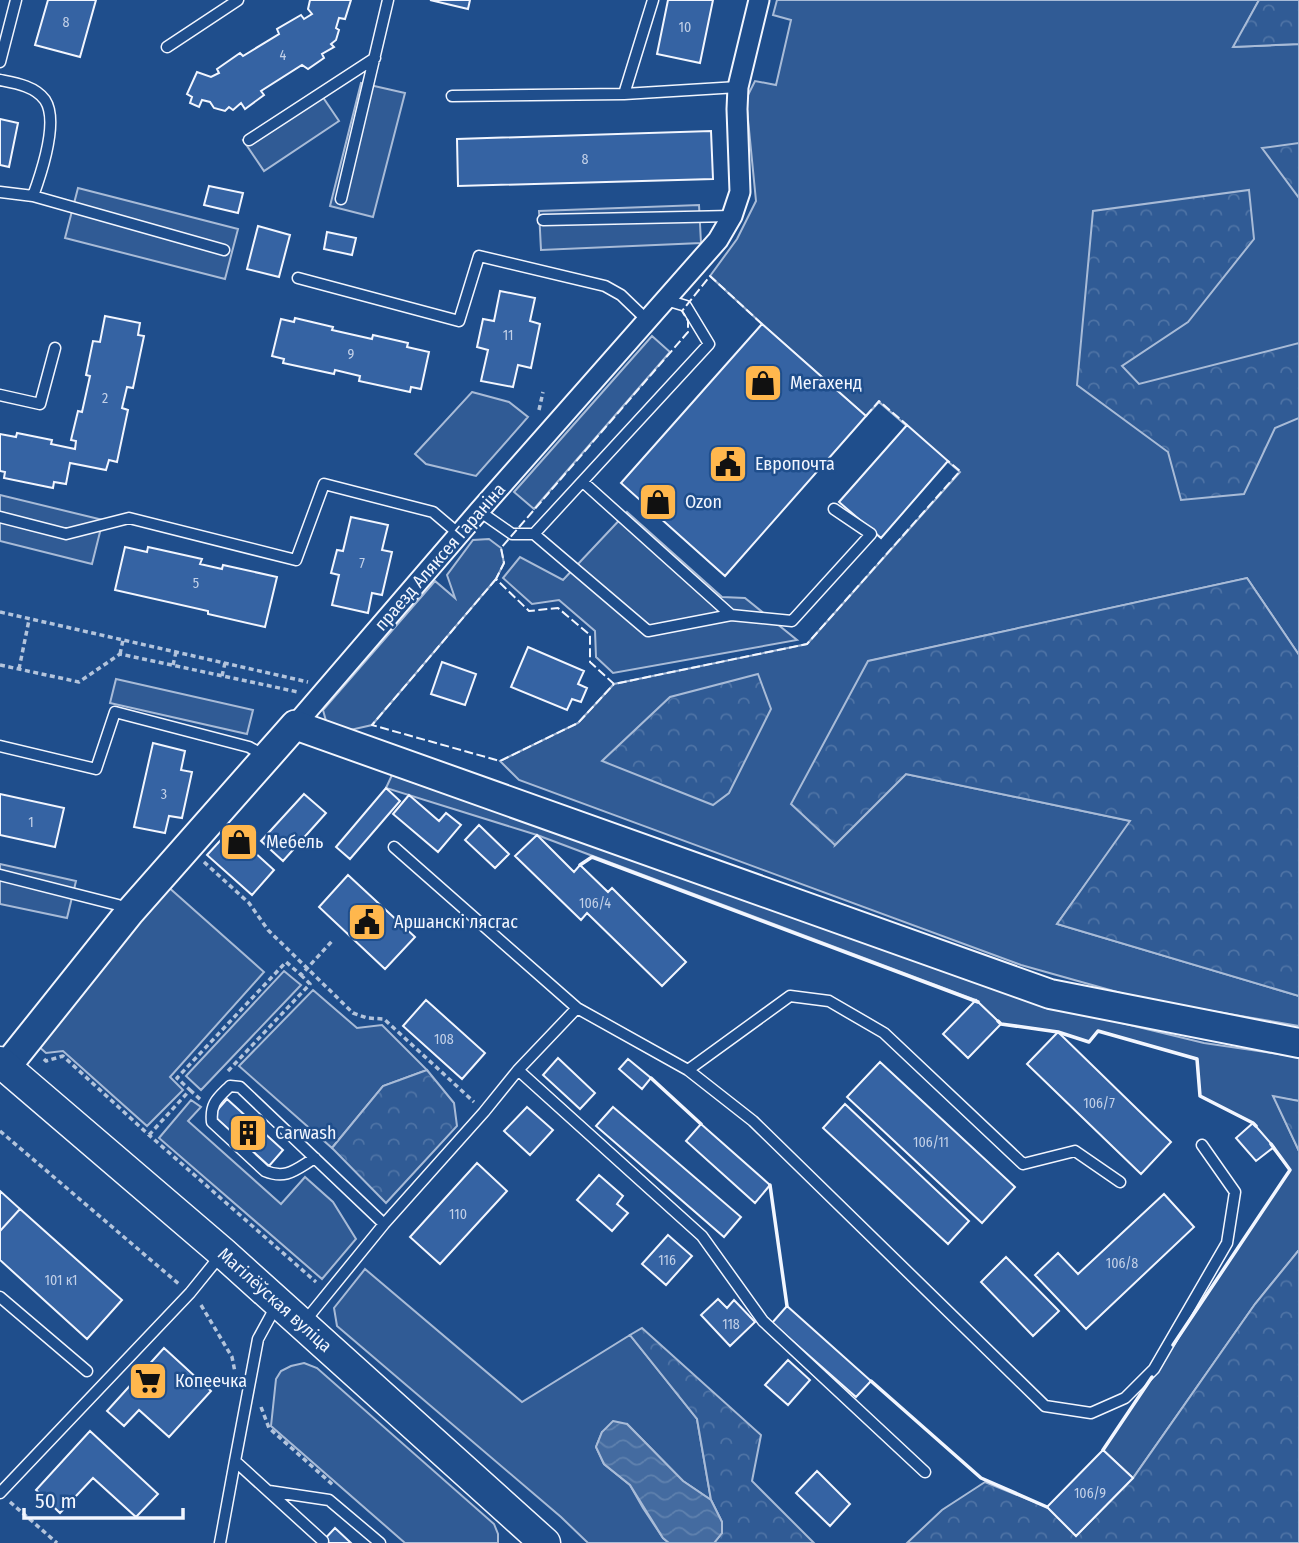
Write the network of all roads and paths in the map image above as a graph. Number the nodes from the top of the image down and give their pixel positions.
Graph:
1 (16, 0) edge
2 (238, 0) edge
3 (388, 0) edge
4 (653, 0) edge
5 (759, 0) edge
6 (166, 47) dead end
7 (375, 58) junction
8 (0, 62) edge
9 (0, 79) edge
10 (738, 87) junction
11 (624, 94) junction
12 (452, 96) dead end
13 (249, 140) dead end
14 (0, 192) edge
15 (33, 196) junction
16 (341, 199) dead end
17 (732, 216) junction
18 (543, 220) dead end
19 (224, 250) dead end
20 (298, 278) dead end
21 (666, 300) junction
22 (648, 320) junction
23 (55, 348) dead end
24 (0, 395) edge
25 (583, 482) junction
26 (834, 509) dead end
27 (479, 511) junction
28 (0, 517) edge
29 (459, 534) junction
30 (534, 534) junction
31 (0, 612) edge
32 (731, 615) junction
33 (29, 619) junction
34 (123, 640) junction
35 (176, 652) junction
36 (120, 654) junction
37 (225, 663) junction
38 (0, 664) edge
39 (173, 665) junction
40 (19, 669) junction
41 (222, 676) junction
42 (310, 682) dead end
43 (300, 693) dead end
44 (295, 725) junction
45 (0, 746) edge
46 (266, 756) junction
47 (187, 846) junction
48 (394, 847) dead end
49 (0, 874) edge
50 (129, 914) junction
51 (333, 940) dead end
52 (307, 969) junction
53 (301, 975) junction
54 (577, 1007) junction
55 (1299, 1042) edge
56 (24, 1044) junction
57 (3, 1065) edge
58 (518, 1070) junction
59 (688, 1070) junction
60 (228, 1071) dead end
61 (190, 1090) junction
62 (201, 1100) dead end
63 (484, 1112) junction
64 (0, 1130) edge
65 (149, 1135) junction
66 (1202, 1145) dead end
67 (315, 1158) junction
68 (1120, 1182) dead end
69 (384, 1224) junction
70 (223, 1253) junction
71 (328, 1292) junction
72 (190, 1293) junction
73 (0, 1297) edge
74 (278, 1302) junction
75 (302, 1324) junction
76 (87, 1371) dead end
77 (248, 1389) junction
78 (235, 1461) junction
79 (925, 1472) dead end
80 (337, 1489) dead end
81 (268, 1491) junction
82 (0, 1493) edge
83 (9, 1502) dead end
84 (535, 1539) edge
85 (323, 1541) dead end
86 (57, 1543) edge
87 (220, 1543) edge
88 (380, 1543) edge

1 - 8 lane
2 - 6 lane
3 - 7 lane
4 - 11 lane
5 - 10 street, праезд Аляксея Гараніна
7 - 13 lane
7 - 16 lane
9 - 15 lane
10 - 11 lane
10 - 17 street, праезд Аляксея Гараніна
11 - 12 lane
14 - 15 lane
15 - 19 lane
17 - 18 lane
17 - 21 street, праезд Аляксея Гараніна
20 - 22 lane
21 - 22 street, праезд Аляксея Гараніна
21 - 25 lane
22 - 27 street, праезд Аляксея Гараніна
23 - 24 lane
25 - 30 lane
25 - 32 lane
26 - 32 lane
27 - 29 street, праезд Аляксея Гараніна
27 - 30 lane
28 - 29 lane
29 - 44 street, праезд Аляксея Гараніна
30 - 32 lane
31 - 33 path
33 - 34 path
33 - 40 path
34 - 35 path
34 - 36 path
35 - 37 path
35 - 39 path
36 - 39 path
36 - 40 path
37 - 41 path
37 - 42 path
38 - 40 path
39 - 41 path
41 - 43 path
44 - 46 street, праезд Аляксея Гараніна
44 - 55 street
45 - 46 lane
46 - 47 street, праезд Аляксея Гараніна
47 - 50 street, праезд Аляксея Гараніна
47 - 52 path
48 - 54 lane
49 - 50 lane
50 - 56 street, праезд Аляксея Гараніна
51 - 52 path
52 - 53 path
52 - 63 path
53 - 60 path
53 - 61 path
54 - 58 lane
54 - 59 lane
56 - 57 street, праезд Аляксея Гараніна
56 - 65 path
57 - 70 main road, Магілёўская вуліца
58 - 63 lane
58 - 79 lane
59 - 66 lane
59 - 68 lane
61 - 62 path
61 - 65 path
63 - 69 lane
64 - 72 path
65 - 71 path
67 - 67 lane
67 - 69 lane
69 - 71 lane
70 - 72 lane
70 - 74 main road, Магілёўская вуліца
71 - 75 lane
72 - 77 path
72 - 82 lane
73 - 76 lane
74 - 75 main road, Магілёўская вуліца
74 - 77 lane
75 - 84 main road, Магілёўская вуліца
77 - 78 lane
77 - 80 path
78 - 81 lane
78 - 87 lane
81 - 85 lane
81 - 88 lane
83 - 86 path

